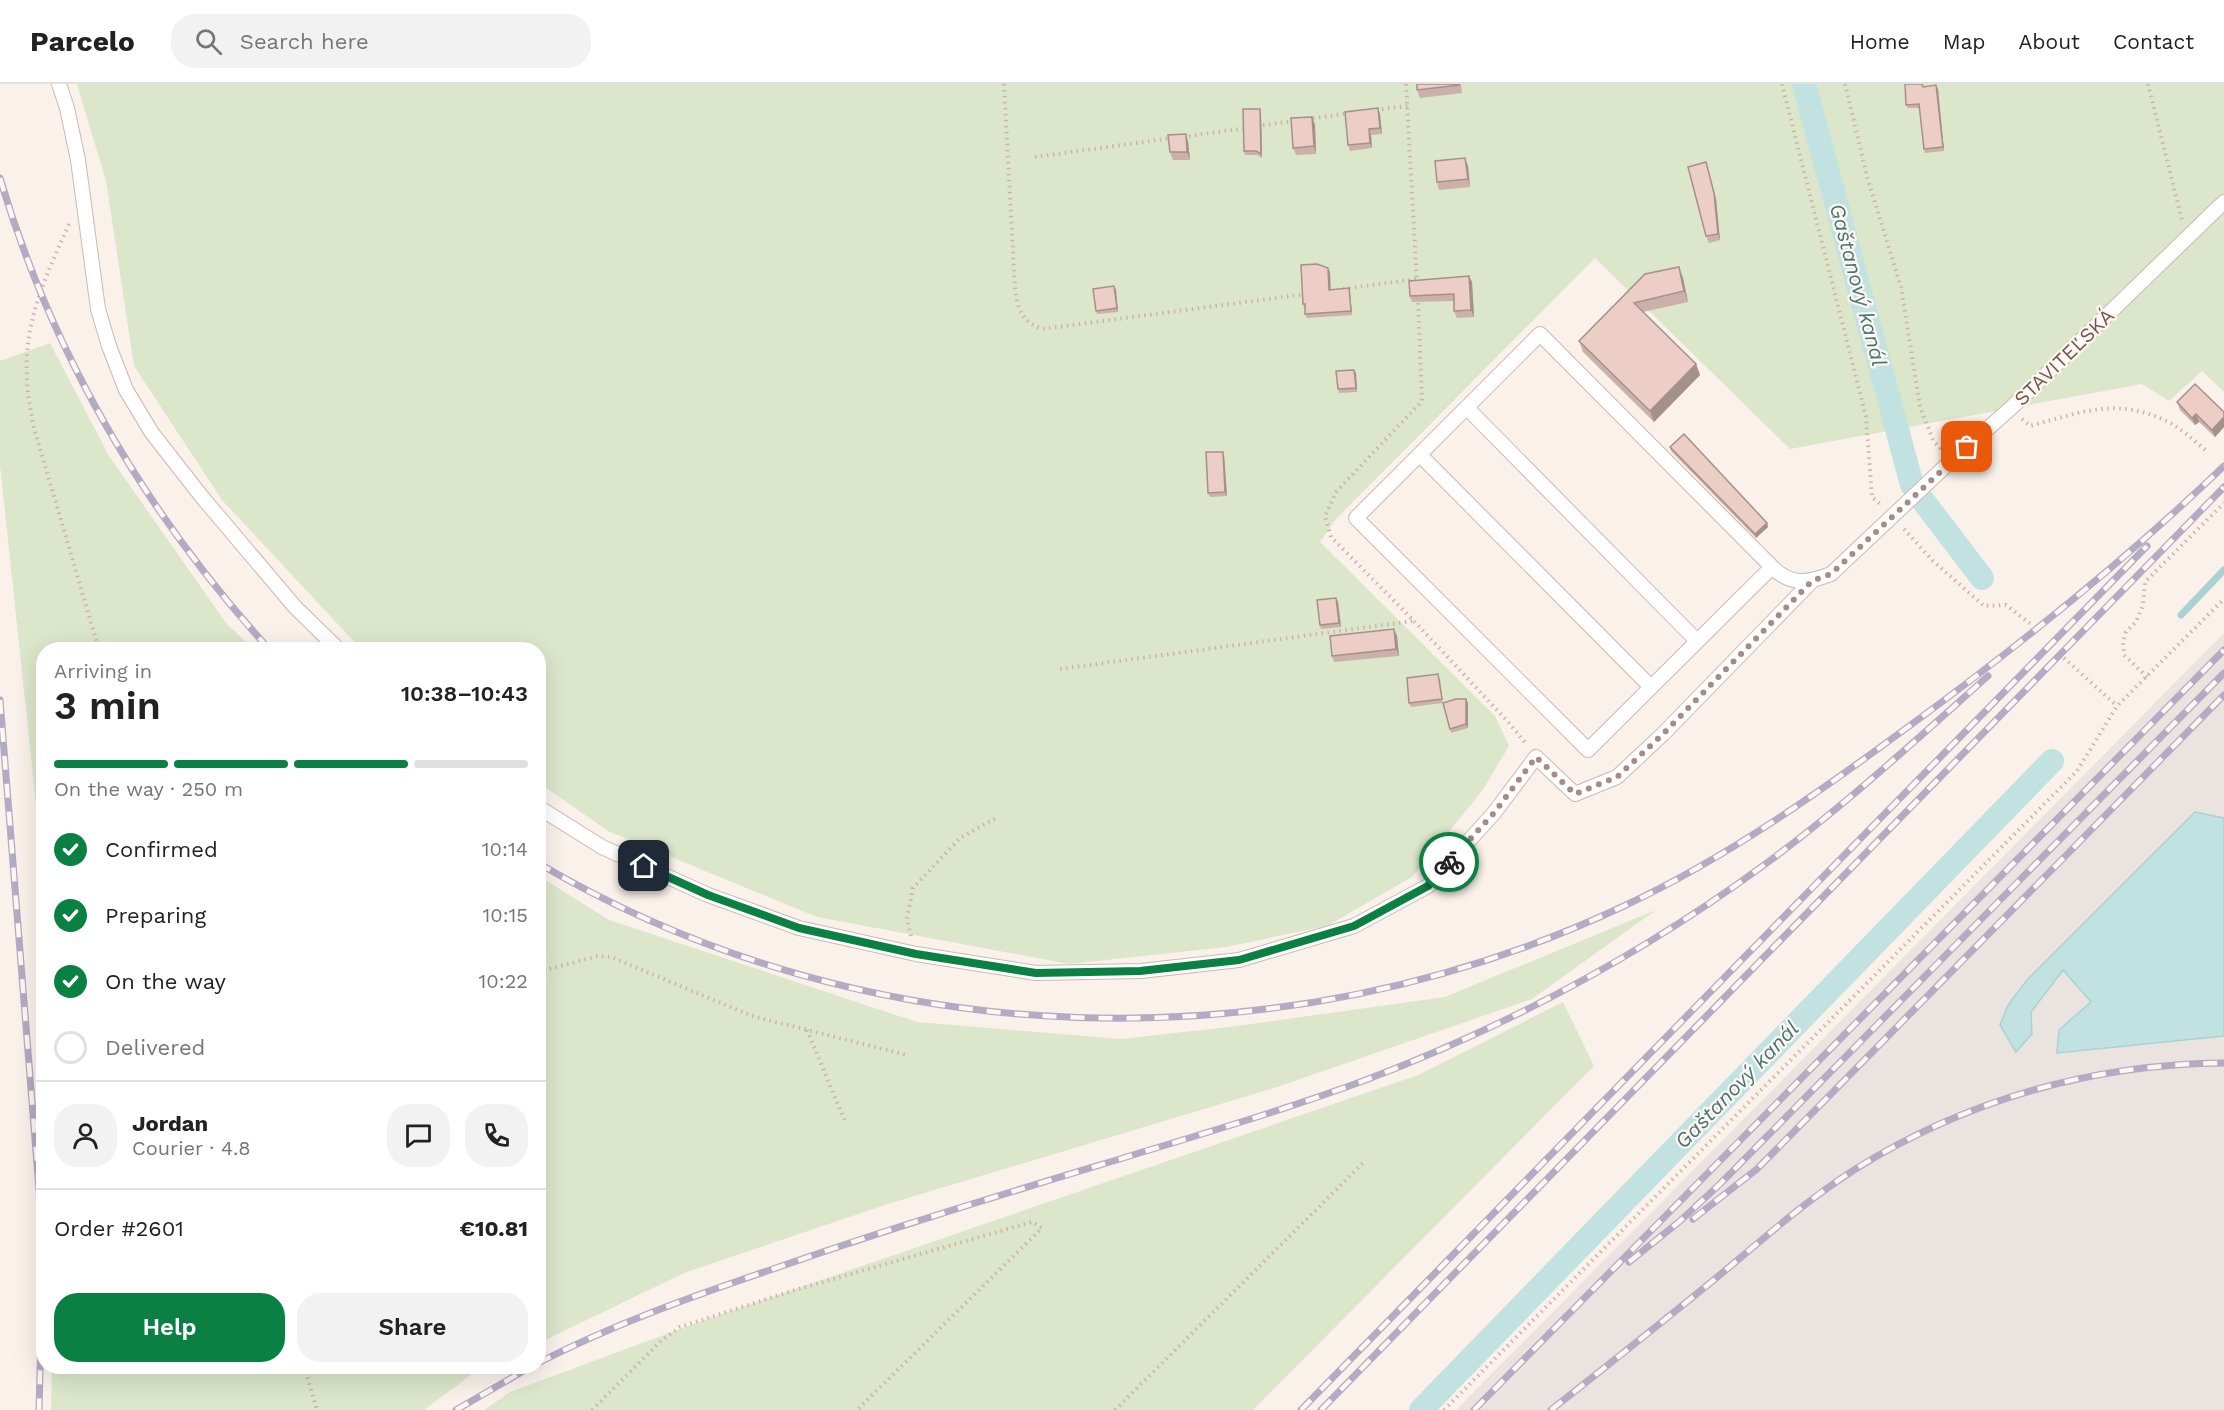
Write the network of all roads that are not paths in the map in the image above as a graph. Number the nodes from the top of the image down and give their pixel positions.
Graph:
1 (59, 84) edge
2 (2224, 202) edge
3 (1467, 408) junction
4 (1420, 455) junction
5 (1772, 567) junction
6 (1812, 581) junction
7 (1697, 641) junction
8 (331, 642) edge
9 (1651, 687) junction
10 (546, 812) edge

1 - 8 lane
2 - 6 lane, STAVITEĽSKÁ
3 - 4 lane
3 - 5 lane
3 - 7 lane
4 - 9 lane
4 - 9 lane
5 - 6 lane
5 - 7 lane
6 - 10 lane, STAVITEĽSKÁ
7 - 9 lane

